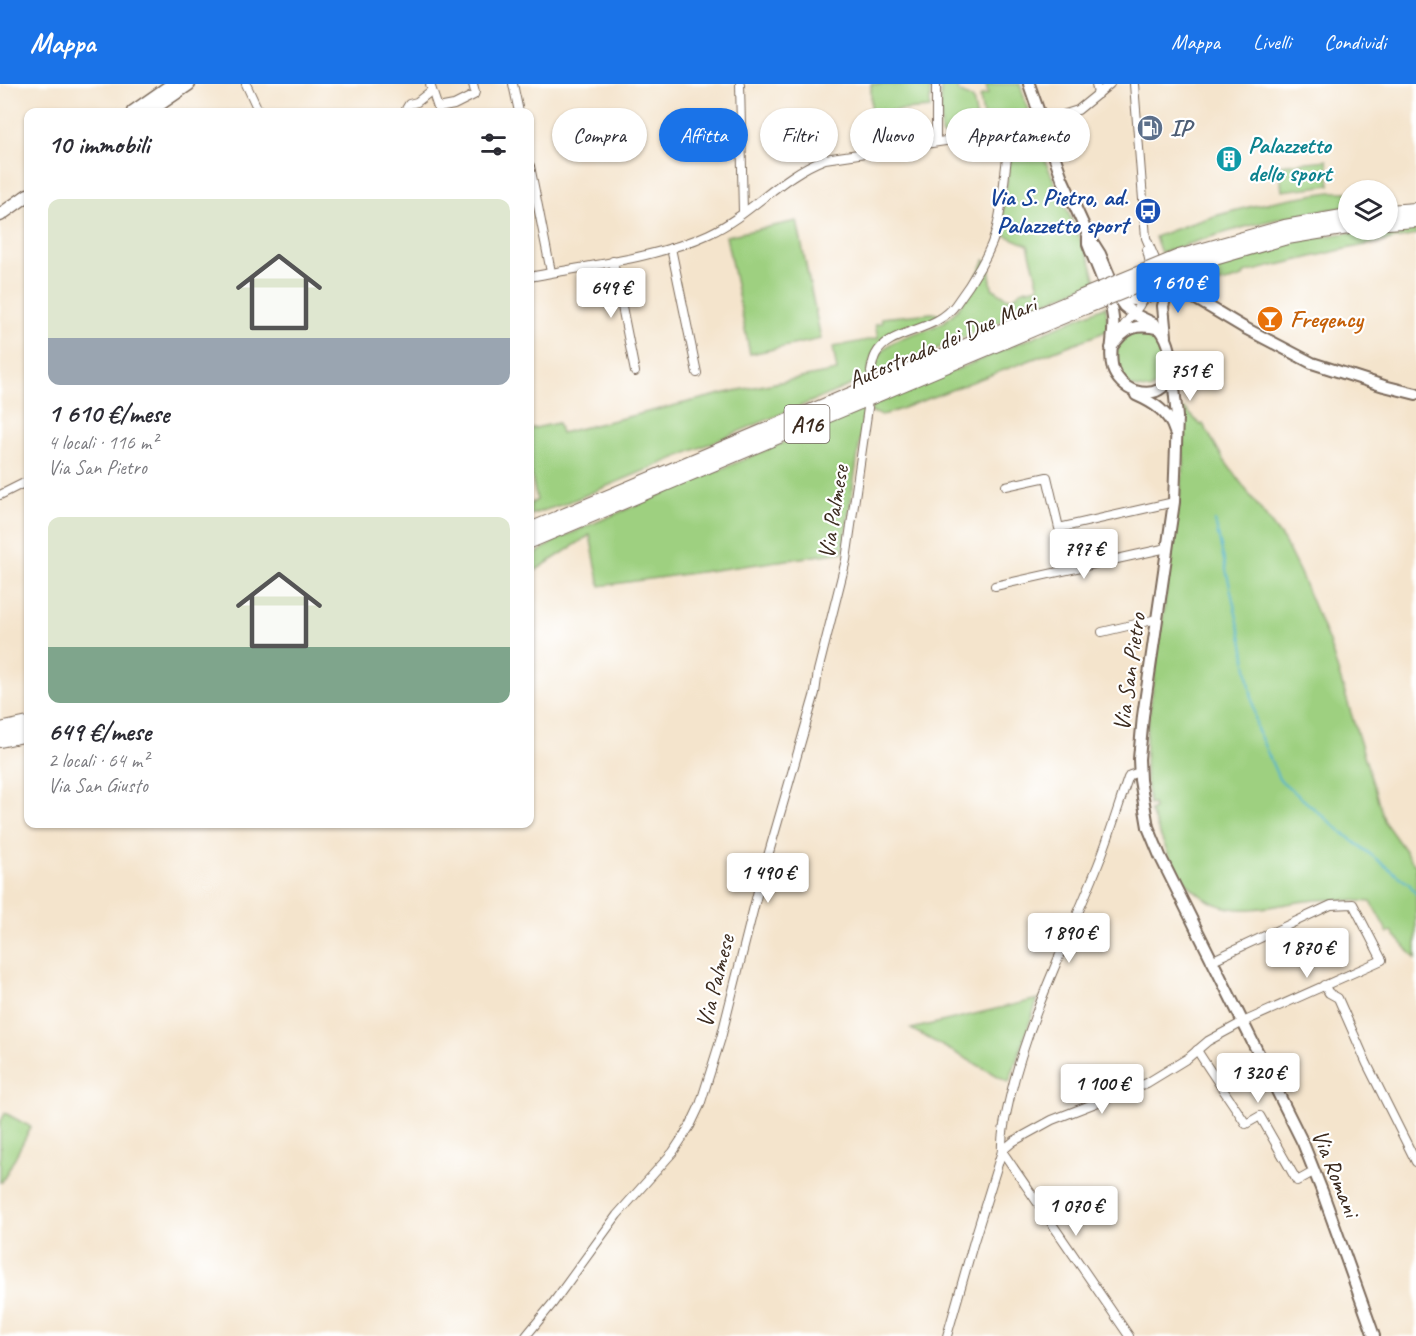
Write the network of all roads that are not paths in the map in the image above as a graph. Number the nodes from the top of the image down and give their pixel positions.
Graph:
1 (173, 84) edge
2 (189, 84) edge
3 (246, 84) edge
4 (472, 84) edge
5 (513, 84) edge
6 (740, 84) edge
7 (936, 84) edge
8 (1029, 84) edge
9 (1096, 84) edge
10 (1110, 84) edge
11 (1134, 84) edge
12 (430, 87) edge
13 (1098, 94) junction
14 (139, 108) edge
15 (154, 108) edge
16 (257, 108) edge
17 (407, 108) edge
18 (518, 108) edge
19 (1037, 108) edge
20 (1080, 108) edge
21 (946, 141) edge
22 (936, 142) junction
23 (1007, 162) edge
24 (1056, 162) edge
25 (534, 186) edge
26 (24, 189) edge
27 (24, 198) edge
28 (0, 205) edge
29 (1416, 210) edge
30 (1398, 211) edge
31 (743, 212) junction
32 (0, 215) edge
33 (1338, 218) edge
34 (1416, 220) edge
35 (1398, 221) edge
36 (1338, 228) edge
37 (1088, 235) junction
38 (1147, 243) junction
39 (671, 248) junction
40 (613, 261) junction
41 (551, 272) junction
42 (534, 276) edge
43 (1168, 289) junction
44 (1143, 298) junction
45 (1119, 299) junction
46 (1083, 302) junction
47 (1134, 314) junction
48 (1163, 333) junction
49 (1120, 334) junction
50 (1112, 348) junction
51 (1172, 368) junction
52 (635, 372) dead end
53 (871, 372) dead end
54 (697, 373) dead end
55 (1132, 391) junction
56 (1416, 394) edge
57 (868, 408) dead end
58 (1176, 435) junction
59 (24, 484) edge
60 (1006, 486) dead end
61 (0, 495) edge
62 (1174, 502) junction
63 (534, 528) edge
64 (534, 539) edge
65 (1167, 548) junction
66 (995, 586) dead end
67 (1157, 619) junction
68 (1102, 632) dead end
69 (24, 725) edge
70 (0, 730) edge
71 (24, 735) edge
72 (0, 740) edge
73 (1140, 772) junction
74 (1143, 803) joint
75 (1211, 961) junction
76 (1323, 985) junction
77 (1243, 1022) junction
78 (1197, 1050) junction
79 (1002, 1152) junction
80 (1416, 1162) edge
81 (1315, 1171) junction
82 (526, 1336) edge
83 (947, 1336) edge
84 (1129, 1336) edge
85 (1374, 1336) edge

1 - 14 main road
2 - 15 main road
3 - 16 street
4 - 12 street
5 - 18 street
6 - 31 street
7 - 22 street
8 - 19 street
9 - 13 street
10 - 13 street
11 - 38 street
12 - 17 street
13 - 20 street
21 - 22 street
22 - 31 street
23 - 53 street
24 - 37 street
25 - 41 street
26 - 28 main road
27 - 32 main road
29 - 30 highway
31 - 39 street
33 - 46 highway, Autostrada dei Due Mari / A16, bridge
34 - 35 highway
36 - 46 highway, Autostrada dei Due Mari / A16, bridge
37 - 45 street
37 - 50 street
38 - 43 street
38 - 44 street
39 - 40 street
39 - 54 street
40 - 41 street
40 - 52 street
41 - 42 street
43 - 44 street
43 - 48 street
43 - 56 street
44 - 45 street
44 - 47 street
45 - 47 street
46 - 63 highway, Autostrada dei Due Mari / A16
46 - 64 highway, Autostrada dei Due Mari / A16
47 - 48 street
47 - 49 street
48 - 49 street
48 - 51 street
49 - 50 street
50 - 55 street
51 - 55 street
51 - 58 street, Via San Pietro
55 - 58 street
57 - 82 street, Via Palmese
58 - 62 street, Via San Pietro
59 - 61 street
60 - 62 street
62 - 65 street, Via San Pietro
65 - 66 street
65 - 67 street, Via San Pietro
67 - 68 street
67 - 73 street, Via San Pietro
69 - 70 highway
71 - 72 highway
73 - 74 street, Via San Pietro
73 - 79 street
74 - 75 street, Via Romani
75 - 76 street
75 - 77 street, Via Romani
76 - 77 street
76 - 80 street
77 - 78 street
77 - 81 street, Via Romani
78 - 79 street
78 - 81 street
79 - 83 street
79 - 84 street
81 - 85 street, Via Romani

